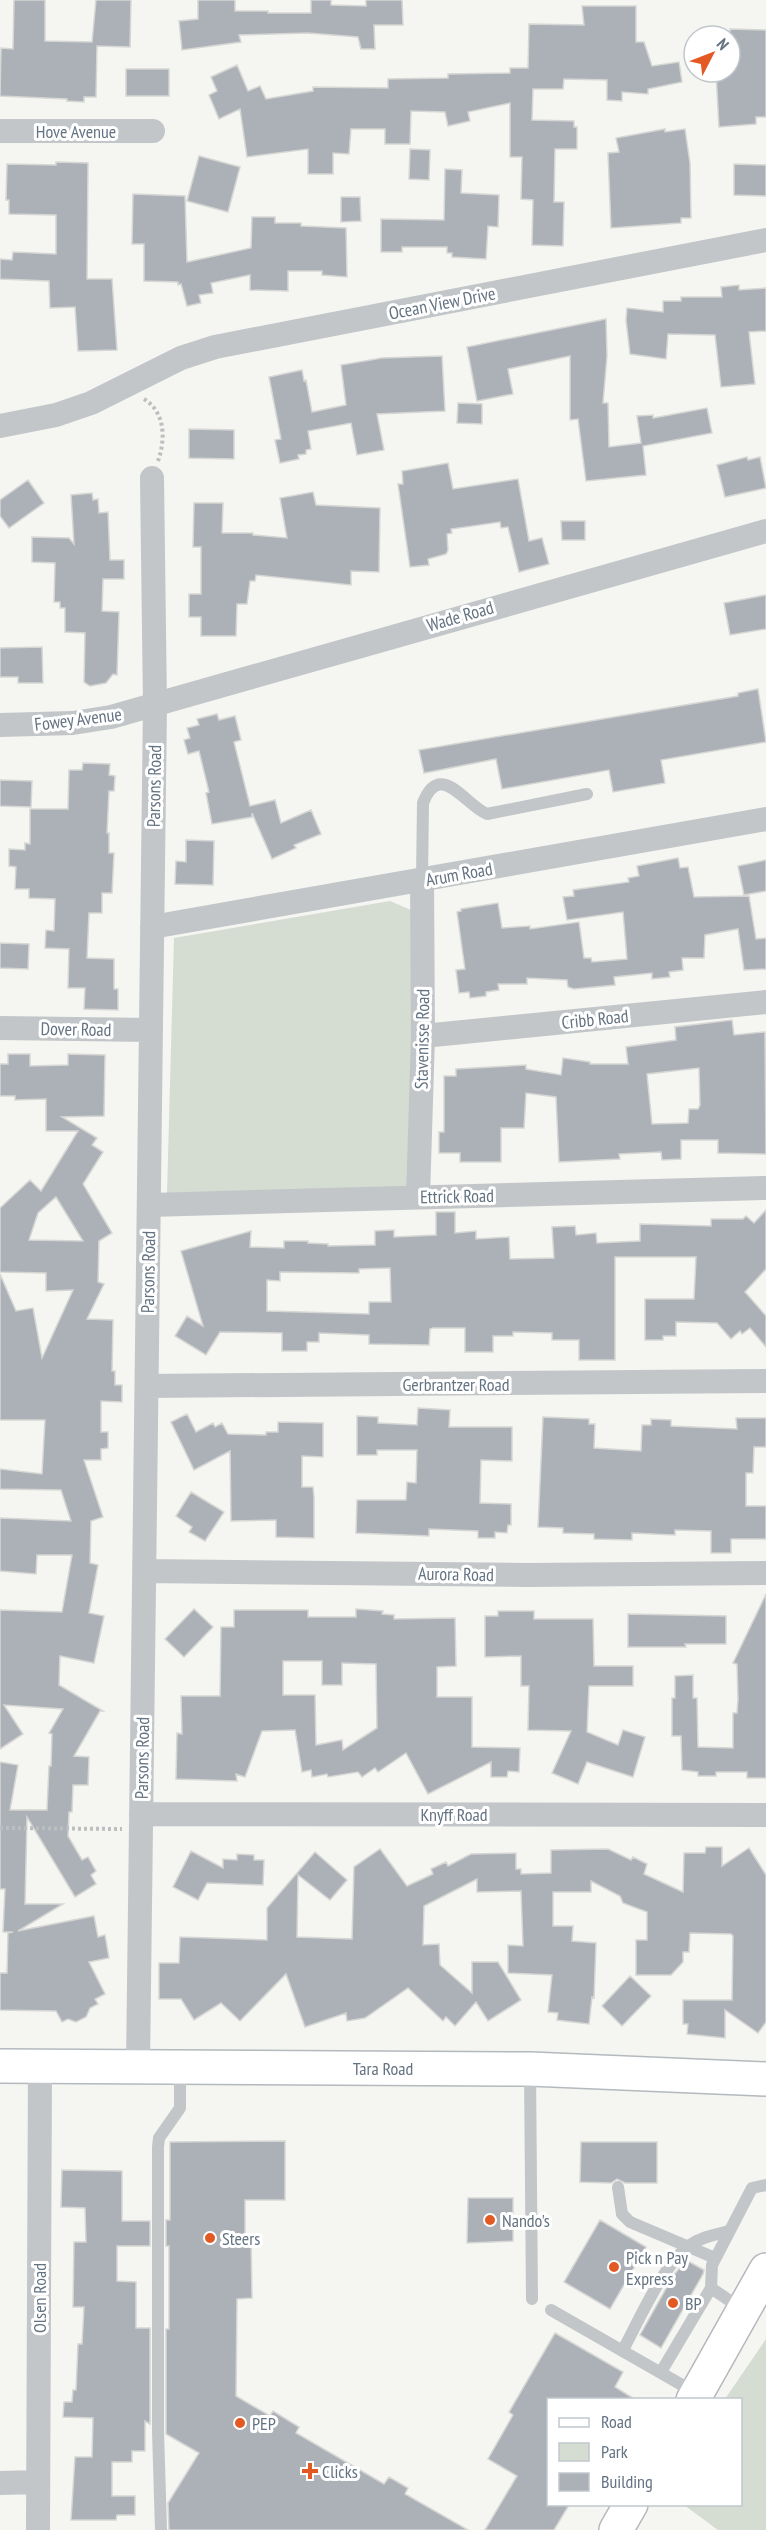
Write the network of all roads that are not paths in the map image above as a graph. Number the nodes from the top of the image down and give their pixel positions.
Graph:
1 (0, 131) edge
2 (153, 131) dead end
3 (766, 240) edge
4 (0, 426) edge
5 (152, 478) road end
6 (766, 531) edge
7 (155, 705) junction
8 (0, 725) edge
9 (587, 794) dead end
10 (766, 819) edge
11 (422, 881) junction
12 (152, 927) junction
13 (766, 1002) edge
14 (0, 1028) edge
15 (151, 1030) junction
16 (423, 1036) junction
17 (766, 1188) edge
18 (418, 1197) junction
19 (149, 1205) junction
20 (766, 1381) edge
21 (147, 1386) junction
22 (145, 1571) junction
23 (766, 1573) edge
24 (766, 1815) edge
25 (141, 1821) junction
26 (0, 2066) edge
27 (40, 2066) junction
28 (138, 2066) junction
29 (180, 2066) junction
30 (530, 2069) junction
31 (766, 2079) edge
32 (766, 2186) edge
33 (618, 2187) dead end
34 (729, 2231) junction
35 (688, 2246) junction
36 (715, 2258) junction
37 (766, 2270) edge
38 (711, 2288) junction
39 (532, 2299) dead end
40 (551, 2310) dead end
41 (743, 2310) junction
42 (623, 2350) junction
43 (661, 2372) junction
44 (695, 2397) edge
45 (0, 2482) edge
46 (38, 2482) junction
47 (630, 2506) edge
48 (38, 2530) edge
49 (162, 2530) edge
50 (616, 2530) edge

1 - 2 street, Hove Avenue
3 - 4 street, Ocean View Drive
5 - 7 street, Parsons Road
6 - 7 street, Wade Road
7 - 8 street, Fowey Avenue
7 - 12 street, Parsons Road
9 - 11 lane
10 - 11 street, Arum Road
11 - 12 street, Arum Road
11 - 16 street, Stavenisse Road
12 - 15 street, Parsons Road
13 - 16 street, Cribb Road
14 - 15 street, Dover Road
15 - 19 street, Parsons Road
16 - 18 street, Stavenisse Road
17 - 18 street, Ettrick Road
18 - 19 street, Ettrick Road
19 - 21 street, Parsons Road
20 - 21 street, Gerbrantzer Road
21 - 22 street, Parsons Road
22 - 23 street, Aurora Road
22 - 25 street, Parsons Road
24 - 25 street, Knyff Road
25 - 28 street, Parsons Road
26 - 27 street, Tara Road
27 - 28 street, Tara Road
27 - 46 street, Olsen Road
28 - 29 street, Tara Road
29 - 30 street, Tara Road
29 - 49 lane
30 - 31 street, Tara Road
30 - 39 lane
32 - 34 lane
33 - 35 lane
34 - 35 lane
34 - 36 lane
35 - 36 lane
35 - 42 lane
36 - 38 lane
37 - 41 street
38 - 41 lane
38 - 43 lane
40 - 42 lane
41 - 44 street
42 - 43 lane
43 - 44 lane
45 - 46 street
46 - 48 street, Olsen Road
47 - 50 street

